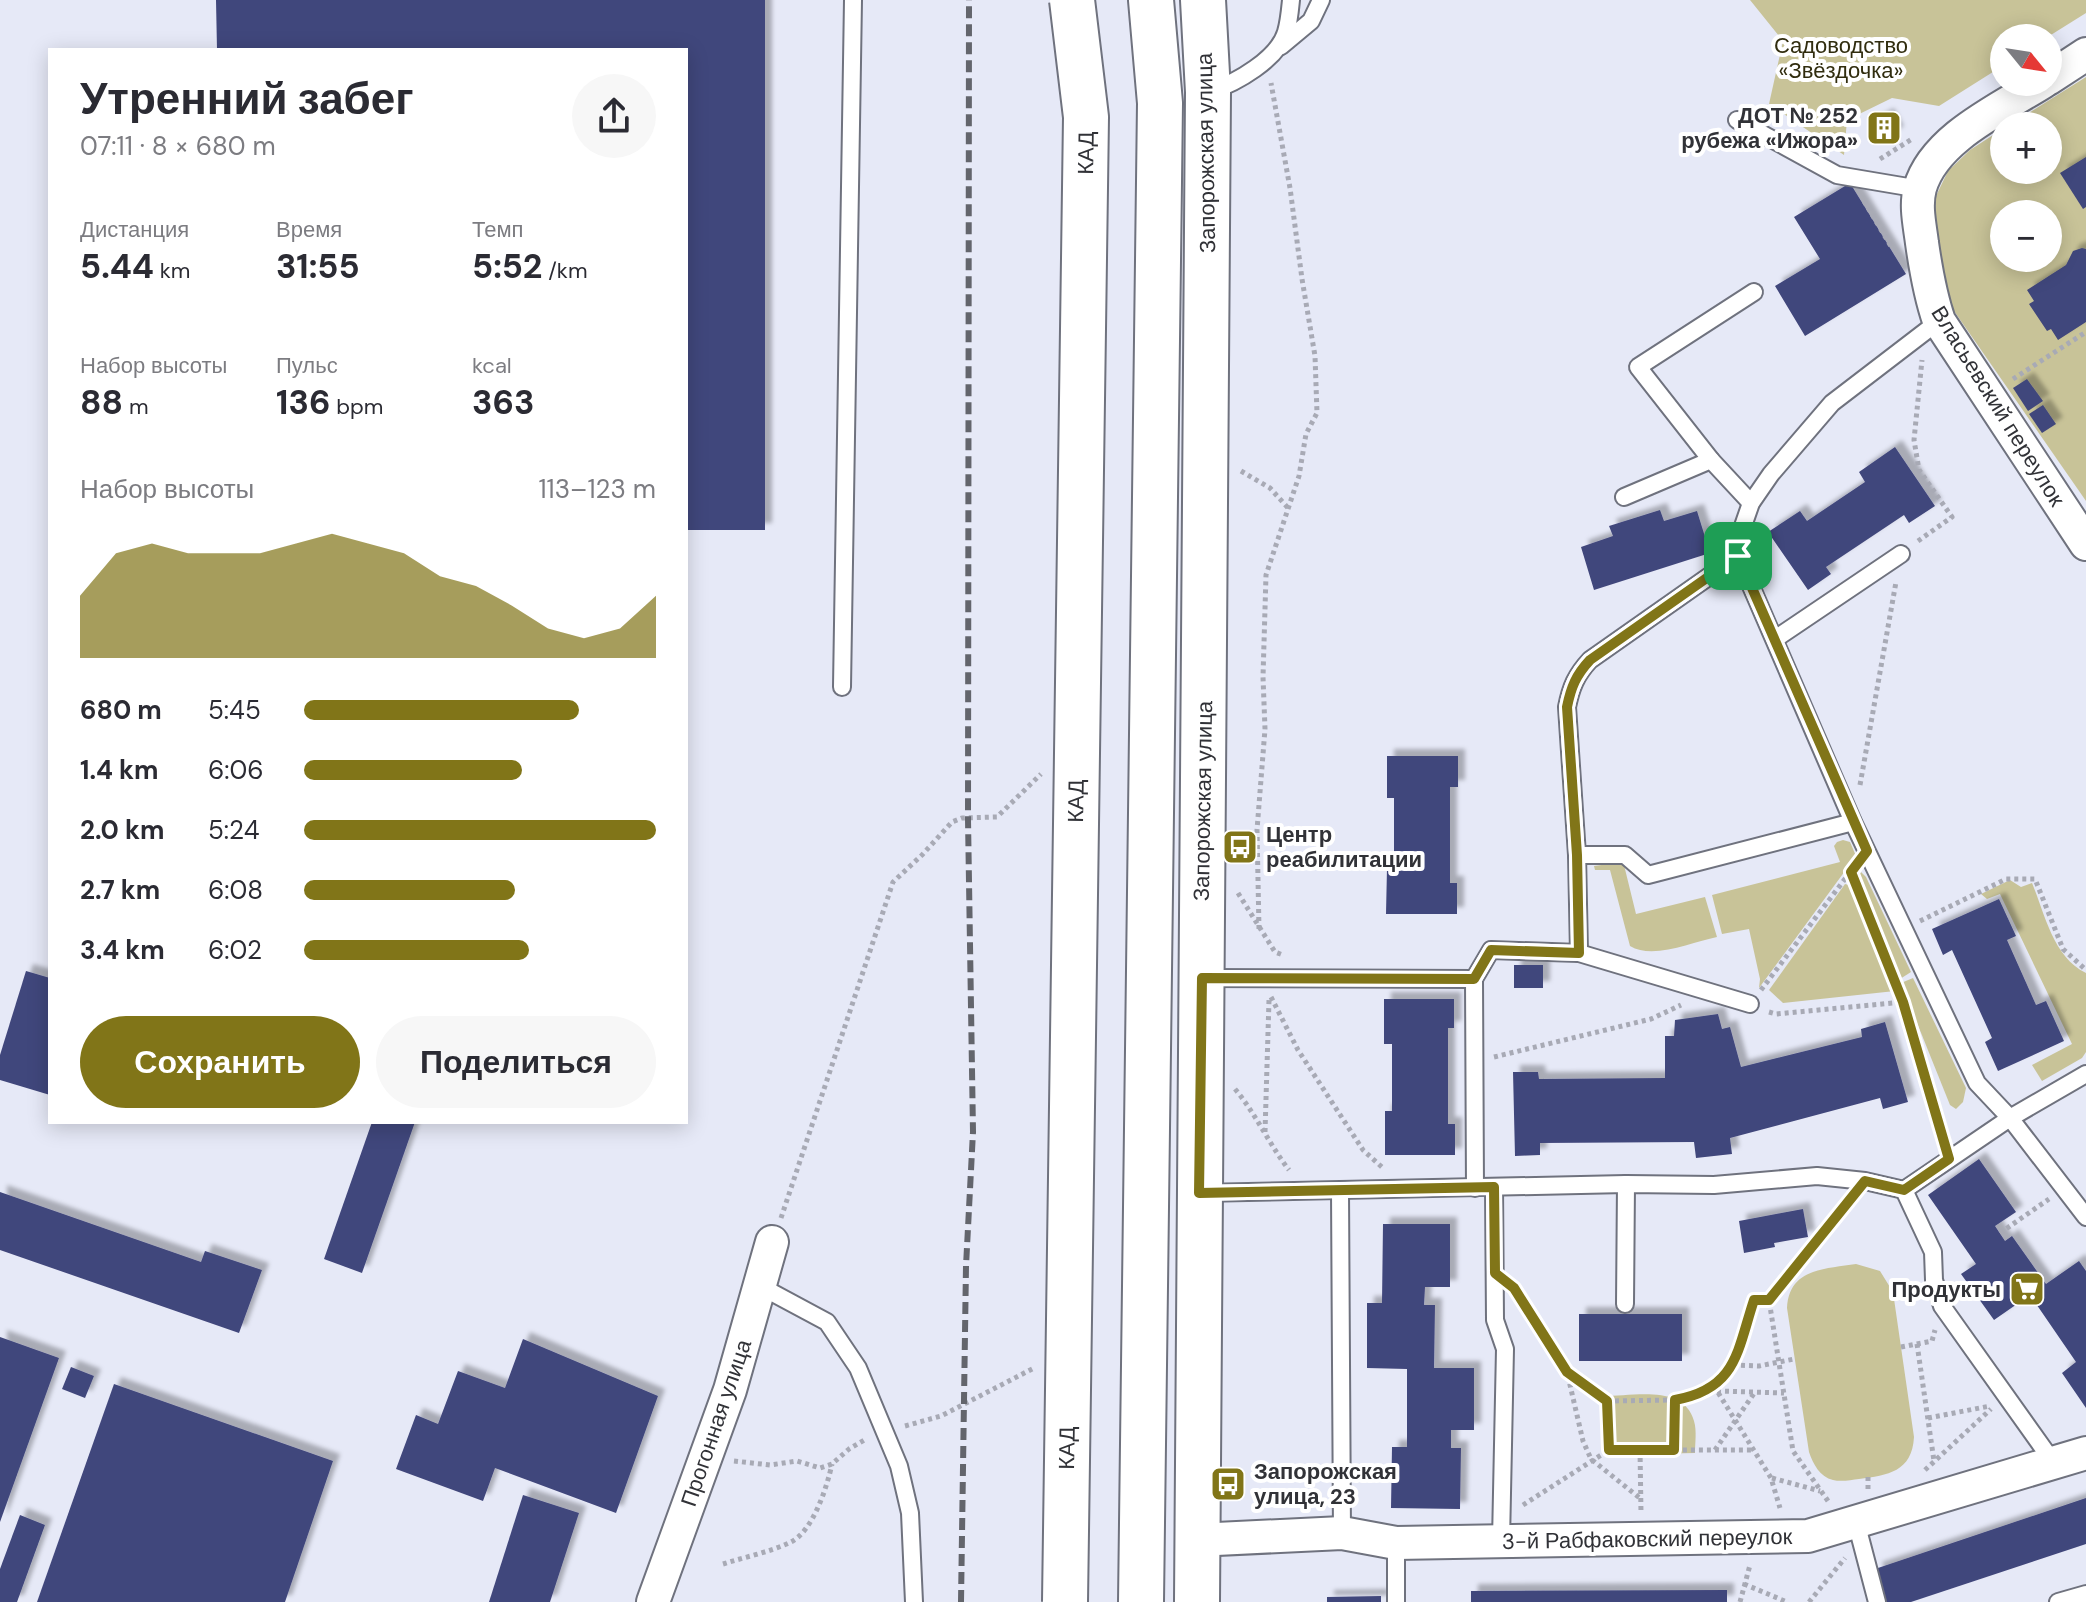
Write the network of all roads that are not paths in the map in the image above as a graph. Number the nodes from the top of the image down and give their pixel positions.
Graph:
1 (853, 0) edge
2 (1072, 0) edge
3 (1151, 0) edge
4 (1203, 0) edge
5 (1291, 0) edge
6 (1321, 0) edge
7 (1267, 58) junction
8 (2084, 60) edge
9 (2062, 72) edge
10 (1208, 92) junction
11 (2021, 96) edge
12 (1737, 120) dead end
13 (1920, 189) junction
14 (1754, 292) dead end
15 (1939, 321) junction
16 (1711, 460) junction
17 (1624, 497) dead end
18 (1751, 503) junction
19 (2086, 544) edge
20 (1901, 554) road end
21 (1738, 556) junction
22 (1775, 639) junction
23 (842, 687) dead end
24 (1853, 822) junction
25 (1577, 855) junction
26 (1579, 953) junction
27 (1202, 978) junction
28 (1474, 979) junction
29 (1750, 1004) road end
30 (2086, 1074) edge
31 (2010, 1118) junction
32 (1626, 1184) junction
33 (1494, 1187) junction
34 (1475, 1188) junction
35 (1904, 1190) junction
36 (1340, 1191) junction
37 (1199, 1193) junction
38 (2086, 1217) edge
39 (772, 1242) road end
40 (760, 1286) junction
41 (1625, 1304) dead end
42 (2086, 1453) edge
43 (2053, 1462) junction
44 (1854, 1528) junction
45 (1502, 1530) junction
46 (1342, 1533) junction
47 (1196, 1540) junction
48 (1396, 1543) junction
49 (2086, 1594) edge
50 (653, 1602) edge
51 (914, 1602) edge
52 (1065, 1602) edge
53 (1141, 1602) edge
54 (1197, 1602) edge
55 (1396, 1602) edge
56 (1877, 1602) edge
57 (2058, 1602) edge

1 - 23 lane
2 - 52 main road, КАД, bridge
3 - 53 main road
4 - 10 main road, Запорожская улица
5 - 7 lane
6 - 7 lane
7 - 10 lane
8 - 9 street
10 - 27 main road, Запорожская улица
11 - 13 street, Власьевский переулок
12 - 13 lane
13 - 15 street, Власьевский переулок
14 - 16 lane
15 - 18 lane
15 - 19 street, Власьевский переулок
16 - 17 lane
16 - 18 lane
18 - 21 lane
20 - 22 lane
21 - 22 lane
21 - 25 lane
22 - 24 lane
24 - 25 lane
24 - 31 lane
25 - 26 lane
26 - 28 lane
26 - 29 lane
27 - 28 lane
27 - 37 main road, Запорожская улица
28 - 34 lane
30 - 31 lane
31 - 35 lane
31 - 38 lane
32 - 33 lane
32 - 35 lane
32 - 41 lane
33 - 34 lane
33 - 45 lane
34 - 36 lane
35 - 43 lane
36 - 37 lane
36 - 46 lane
37 - 47 main road, Запорожская улица
39 - 40 street, Прогонная улица
40 - 50 street, Прогонная улица
40 - 51 lane
42 - 43 street, 3-й Рабфаковский переулок
43 - 44 street, 3-й Рабфаковский переулок
44 - 45 street, 3-й Рабфаковский переулок
44 - 56 lane
45 - 48 street, 3-й Рабфаковский переулок
46 - 47 street, 3-й Рабфаковский переулок
46 - 48 street, 3-й Рабфаковский переулок
47 - 54 main road, Запорожская улица
48 - 55 lane
49 - 57 lane

